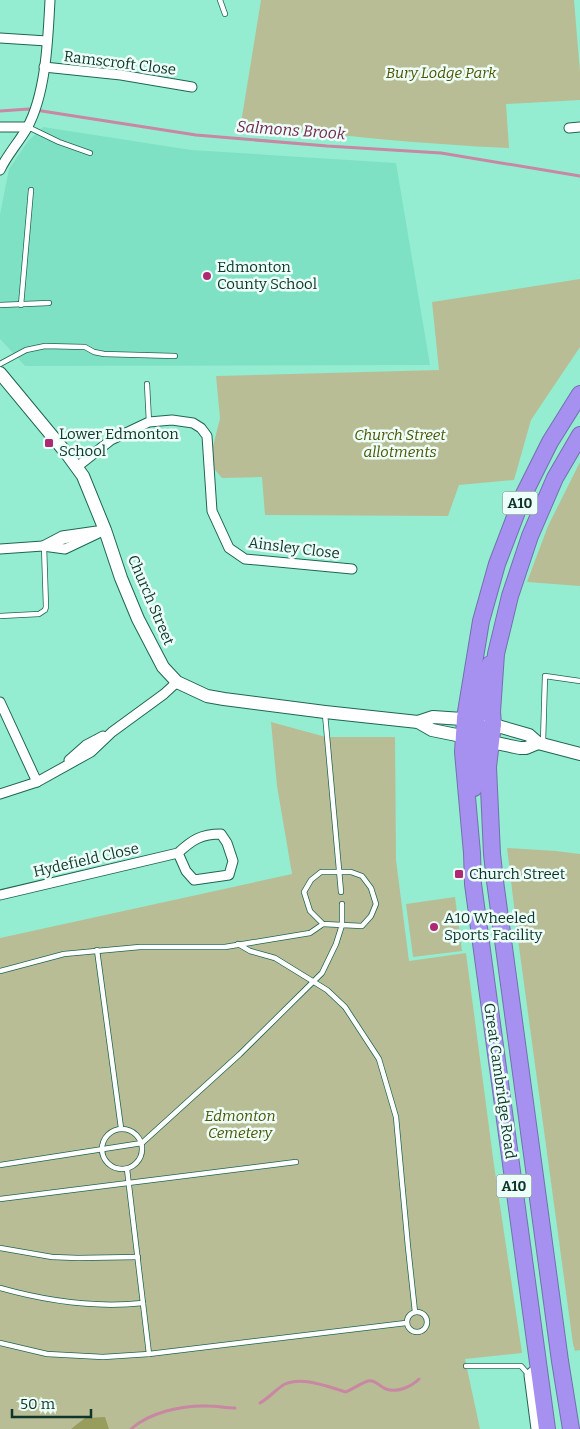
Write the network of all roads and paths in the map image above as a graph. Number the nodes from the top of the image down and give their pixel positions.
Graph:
1 (50, 0) edge
2 (220, 0) edge
3 (225, 14) dead end
4 (0, 38) edge
5 (48, 41) junction
6 (44, 67) junction
7 (192, 87) dead end
8 (28, 126) junction
9 (0, 127) edge
10 (580, 127) edge
11 (569, 128) dead end
12 (90, 153) dead end
13 (0, 170) edge
14 (31, 190) dead end
15 (49, 303) dead end
16 (0, 305) edge
17 (21, 305) junction
18 (175, 356) dead end
19 (0, 364) edge
20 (0, 373) edge
21 (147, 384) dead end
22 (580, 394) edge
23 (149, 422) junction
24 (580, 435) edge
25 (77, 467) junction
26 (105, 530) junction
27 (43, 546) junction
28 (0, 548) edge
29 (352, 569) dead end
30 (0, 616) edge
31 (580, 681) edge
32 (177, 682) junction
33 (0, 702) edge
34 (325, 712) junction
35 (478, 721) junction
36 (418, 722) junction
37 (4, 723) edge
38 (478, 738) junction
39 (540, 744) junction
40 (580, 754) edge
41 (37, 782) junction
42 (0, 794) edge
43 (178, 852) junction
44 (340, 872) junction
45 (341, 892) dead end
46 (0, 894) edge
47 (342, 904) dead end
48 (323, 924) junction
49 (342, 925) junction
50 (238, 944) junction
51 (97, 950) junction
52 (0, 971) edge
53 (314, 981) junction
54 (509, 986) junction
55 (487, 989) junction
56 (122, 1128) junction
57 (142, 1142) junction
58 (102, 1149) junction
59 (296, 1162) dead end
60 (0, 1165) edge
61 (127, 1169) junction
62 (128, 1184) junction
63 (0, 1199) edge
64 (0, 1248) edge
65 (138, 1257) junction
66 (0, 1288) edge
67 (143, 1303) junction
68 (415, 1312) junction
69 (406, 1323) junction
70 (0, 1343) edge
71 (149, 1354) junction
72 (466, 1366) dead end
73 (534, 1375) junction
74 (536, 1429) edge
75 (547, 1429) edge
76 (571, 1429) edge

1 - 5 street
2 - 3 lane
4 - 5 street
5 - 6 street
6 - 7 street, Ramscroft Close
6 - 8 street
8 - 9 street
8 - 12 lane
8 - 13 street
10 - 11 street
14 - 17 lane
15 - 17 lane
16 - 17 lane
18 - 19 lane
20 - 25 main road, Church Street
21 - 23 lane
22 - 35 highway, A10
23 - 25 street, Ainsley Close
23 - 29 street, Ainsley Close
24 - 35 highway, A10
25 - 26 main road, Church Street
26 - 27 street
26 - 27 street
26 - 32 main road, Church Street
27 - 28 street
27 - 30 lane
31 - 39 lane
32 - 34 main road, Church Street
32 - 41 street
33 - 37 street
34 - 36 main road, Church Street
34 - 44 lane
35 - 36 main road, Church Street
35 - 38 highway, A10
35 - 38 highway, A10
35 - 39 main road, Church Street
36 - 38 main road, Church Street
37 - 41 street
38 - 39 main road, Church Street
38 - 54 highway, Great Cambridge Road / A10
38 - 55 highway, Great Cambridge Road / A10
39 - 40 main road, Church Street
41 - 42 street
43 - 43 street, Hydefield Close
43 - 46 street, Hydefield Close
44 - 45 lane
44 - 48 lane
44 - 49 lane
47 - 49 lane
48 - 49 lane
48 - 50 lane
49 - 53 lane
50 - 51 lane
50 - 53 lane
51 - 52 lane
51 - 56 lane
53 - 57 lane
53 - 68 lane
54 - 55 highway
54 - 76 highway, Great Cambridge Road / A10
55 - 73 highway, Great Cambridge Road / A10
56 - 57 lane
56 - 58 lane
57 - 58 lane
57 - 61 lane
58 - 60 lane
58 - 61 lane
59 - 62 lane
61 - 62 lane
62 - 63 lane
62 - 65 lane
64 - 65 lane
65 - 67 lane
66 - 67 lane
67 - 71 lane
68 - 69 lane
68 - 69 lane
69 - 71 lane
70 - 71 lane
72 - 73 lane
73 - 74 street
73 - 75 highway, Great Cambridge Road / A10

